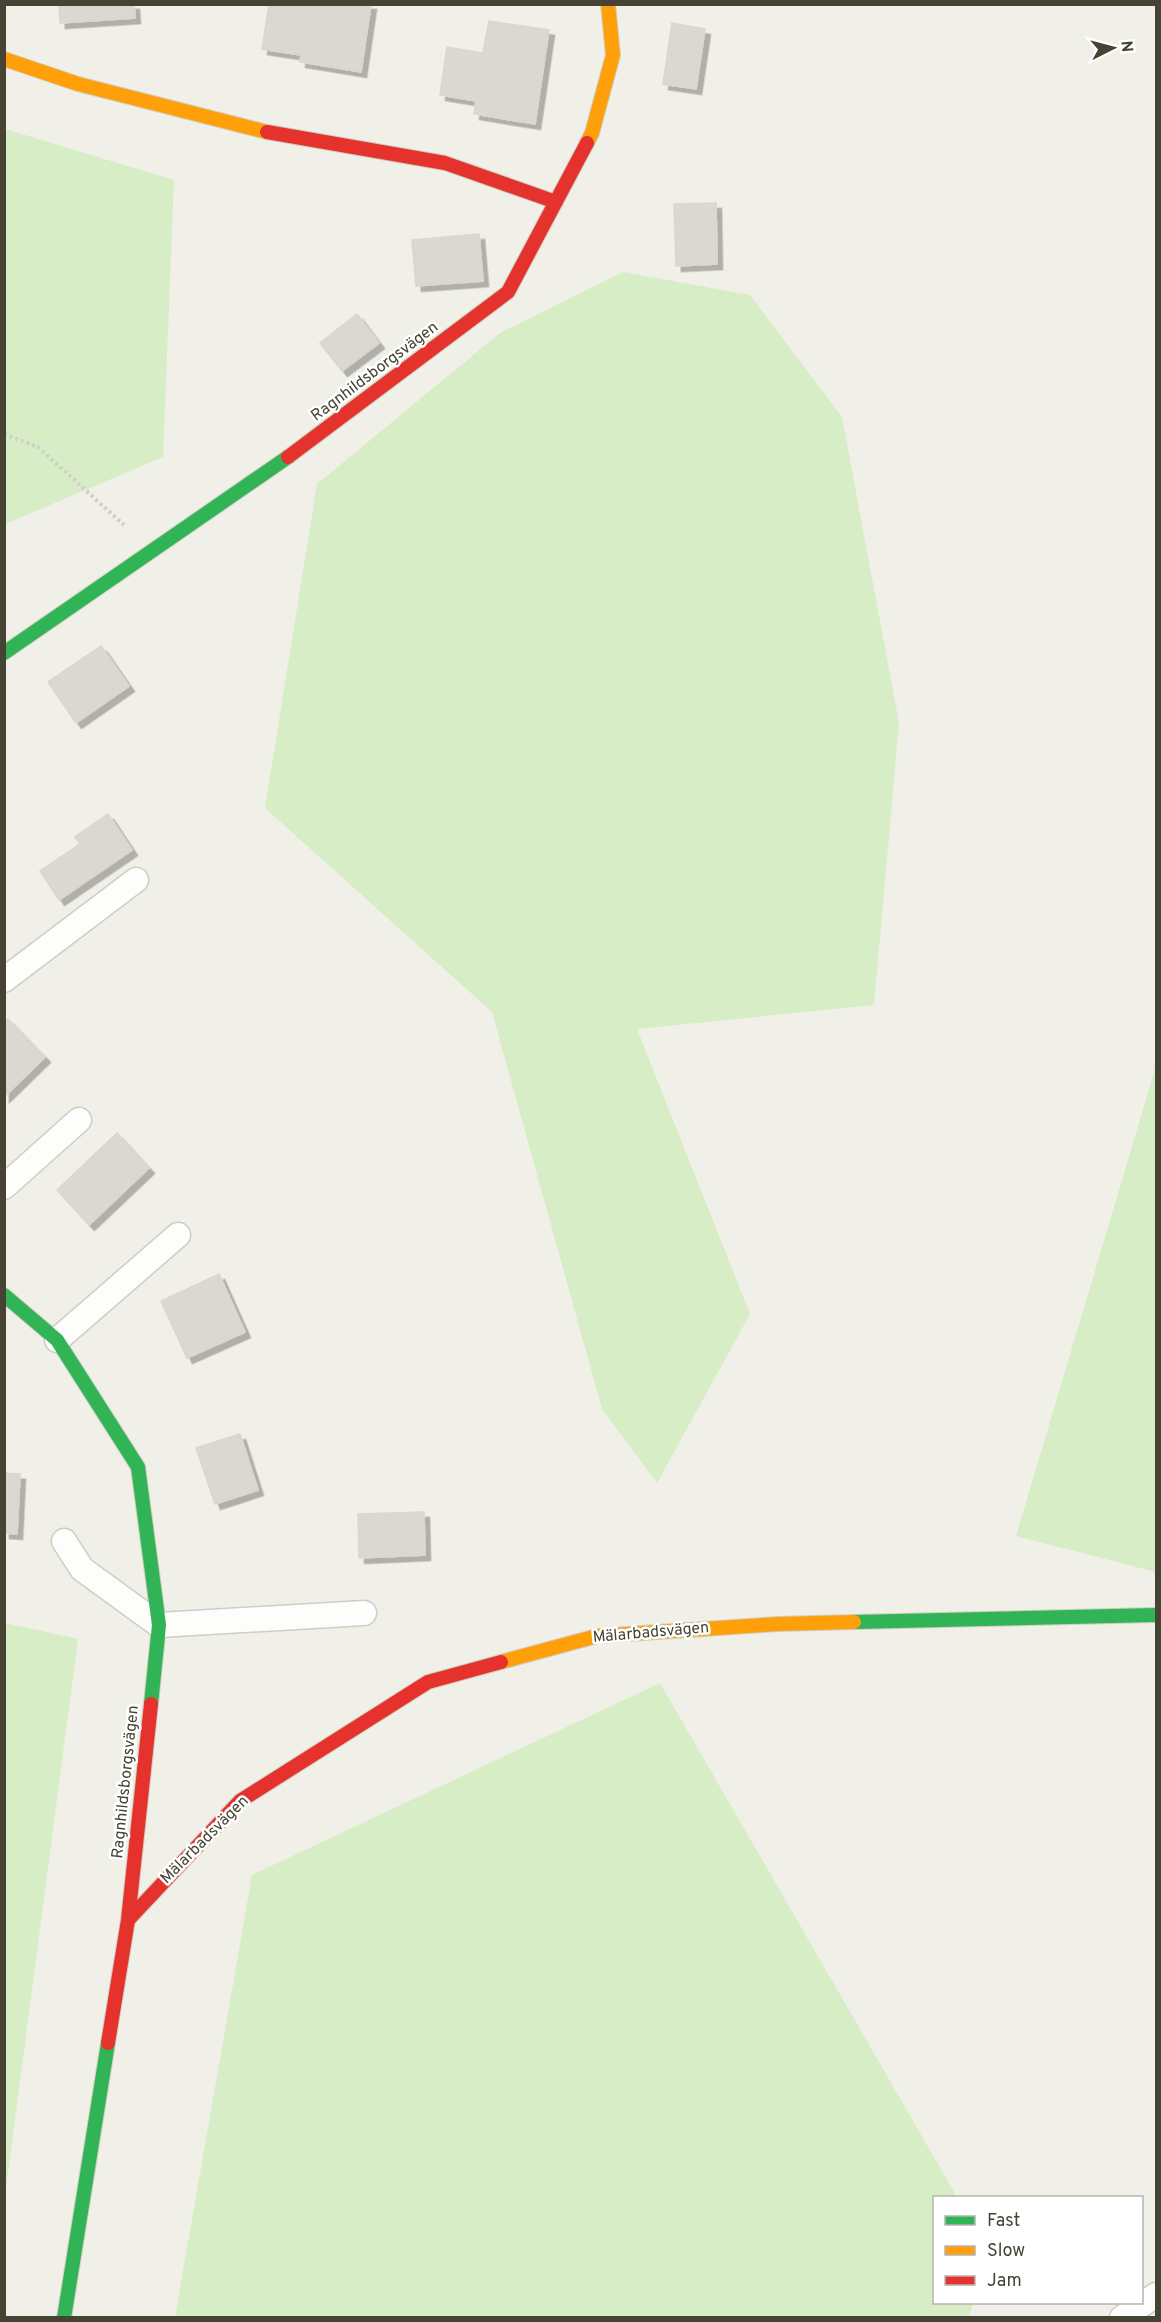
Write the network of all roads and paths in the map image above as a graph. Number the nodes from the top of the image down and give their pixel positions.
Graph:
1 (608, 4) edge
2 (4, 59) edge
3 (556, 202) junction
4 (4, 434) edge
5 (152, 550) junction
6 (4, 653) edge
7 (136, 880) dead end
8 (4, 980) edge
9 (79, 1120) dead end
10 (4, 1187) edge
11 (178, 1235) dead end
12 (4, 1295) edge
13 (57, 1340) junction
14 (64, 1541) dead end
15 (364, 1612) dead end
16 (1156, 1615) edge
17 (159, 1625) junction
18 (128, 1920) junction
19 (1156, 2295) edge
20 (1143, 2304) edge
21 (1143, 2304) edge
22 (64, 2318) edge
23 (1122, 2318) edge

1 - 3 street, Ragnhildsborgsvägen
2 - 3 street
3 - 5 street, Ragnhildsborgsvägen
4 - 5 path
5 - 6 street, Ragnhildsborgsvägen
7 - 8 lane
9 - 10 lane
11 - 13 lane
12 - 13 street, Ragnhildsborgsvägen
13 - 17 street, Ragnhildsborgsvägen
14 - 17 lane
15 - 17 lane
16 - 18 street, Mälarbadsvägen
17 - 18 street, Ragnhildsborgsvägen
18 - 22 street, Ragnhildsborgsvägen
19 - 21 lane
20 - 23 lane

